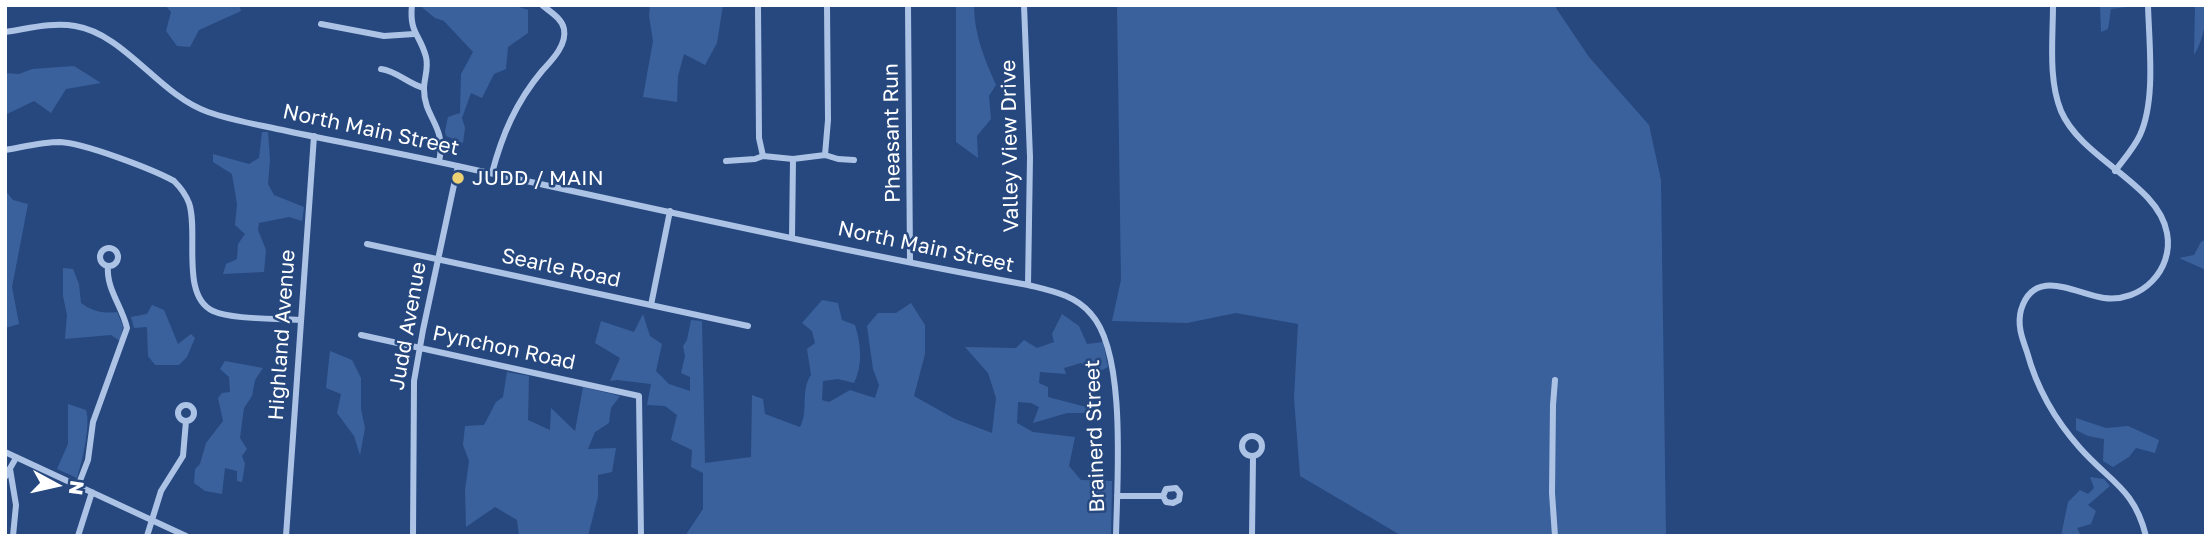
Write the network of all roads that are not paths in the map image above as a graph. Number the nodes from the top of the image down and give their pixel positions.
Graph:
1 (412, 5) edge
2 (542, 5) edge
3 (758, 5) edge
4 (827, 5) edge
5 (908, 5) edge
6 (1024, 5) edge
7 (2053, 5) edge
8 (2148, 5) edge
9 (321, 24) dead end
10 (5, 32) edge
11 (414, 34) junction
12 (381, 69) dead end
13 (424, 88) junction
14 (314, 136) junction
15 (5, 150) edge
16 (825, 155) junction
17 (764, 156) junction
18 (793, 159) junction
19 (855, 160) dead end
20 (726, 161) dead end
21 (439, 162) junction
22 (458, 166) junction
23 (2115, 171) junction
24 (492, 173) junction
25 (670, 211) junction
26 (792, 237) junction
27 (367, 244) dead end
28 (438, 260) junction
29 (910, 261) junction
30 (108, 266) dead end
31 (1028, 285) junction
32 (1080, 303) joint
33 (650, 304) junction
34 (300, 320) junction
35 (748, 326) dead end
36 (362, 335) dead end
37 (419, 348) junction
38 (1555, 380) dead end
39 (186, 421) dead end
40 (5, 452) edge
41 (1253, 457) dead end
42 (16, 458) junction
43 (10, 469) junction
44 (5, 477) edge
45 (78, 486) junction
46 (92, 492) junction
47 (1117, 496) junction
48 (1163, 496) dead end
49 (153, 520) junction
50 (13, 536) edge
51 (78, 536) edge
52 (147, 536) edge
53 (186, 536) edge
54 (286, 536) edge
55 (413, 536) edge
56 (640, 536) edge
57 (1116, 536) edge
58 (1252, 536) edge
59 (1555, 536) edge
60 (2146, 536) edge

1 - 11 street
2 - 24 street
3 - 17 street
4 - 16 street
5 - 29 street, Pheasant Run
6 - 31 street, Valley View Drive
7 - 23 street
8 - 23 street
9 - 11 street
10 - 14 street, North Main Street
11 - 13 street
12 - 13 street
13 - 21 street
14 - 21 street, North Main Street
14 - 34 street, Highland Avenue
15 - 34 street
16 - 18 street
16 - 19 street
17 - 18 street
17 - 20 street
18 - 26 street
21 - 22 street, North Main Street
22 - 24 street, North Main Street
22 - 28 street, Judd Avenue
23 - 60 street
24 - 25 street, North Main Street
25 - 26 street, North Main Street
25 - 33 street
26 - 29 street, North Main Street
27 - 28 street, Searle Road
28 - 33 street, Searle Road
28 - 37 street, Judd Avenue
29 - 31 street, North Main Street
30 - 45 street
31 - 32 street, North Main Street
32 - 47 street, Brainerd Street
33 - 35 street, Searle Road
34 - 54 street, Highland Avenue
36 - 37 street, Pynchon Road
37 - 55 street, Judd Avenue
37 - 56 street, Pynchon Road
38 - 59 street
39 - 49 street
40 - 42 street
41 - 58 street
42 - 43 street
42 - 45 street
43 - 44 street
43 - 50 street
45 - 46 street
46 - 49 street
46 - 51 street
47 - 48 street
47 - 57 street, Brainerd Street
49 - 52 street
49 - 53 street

